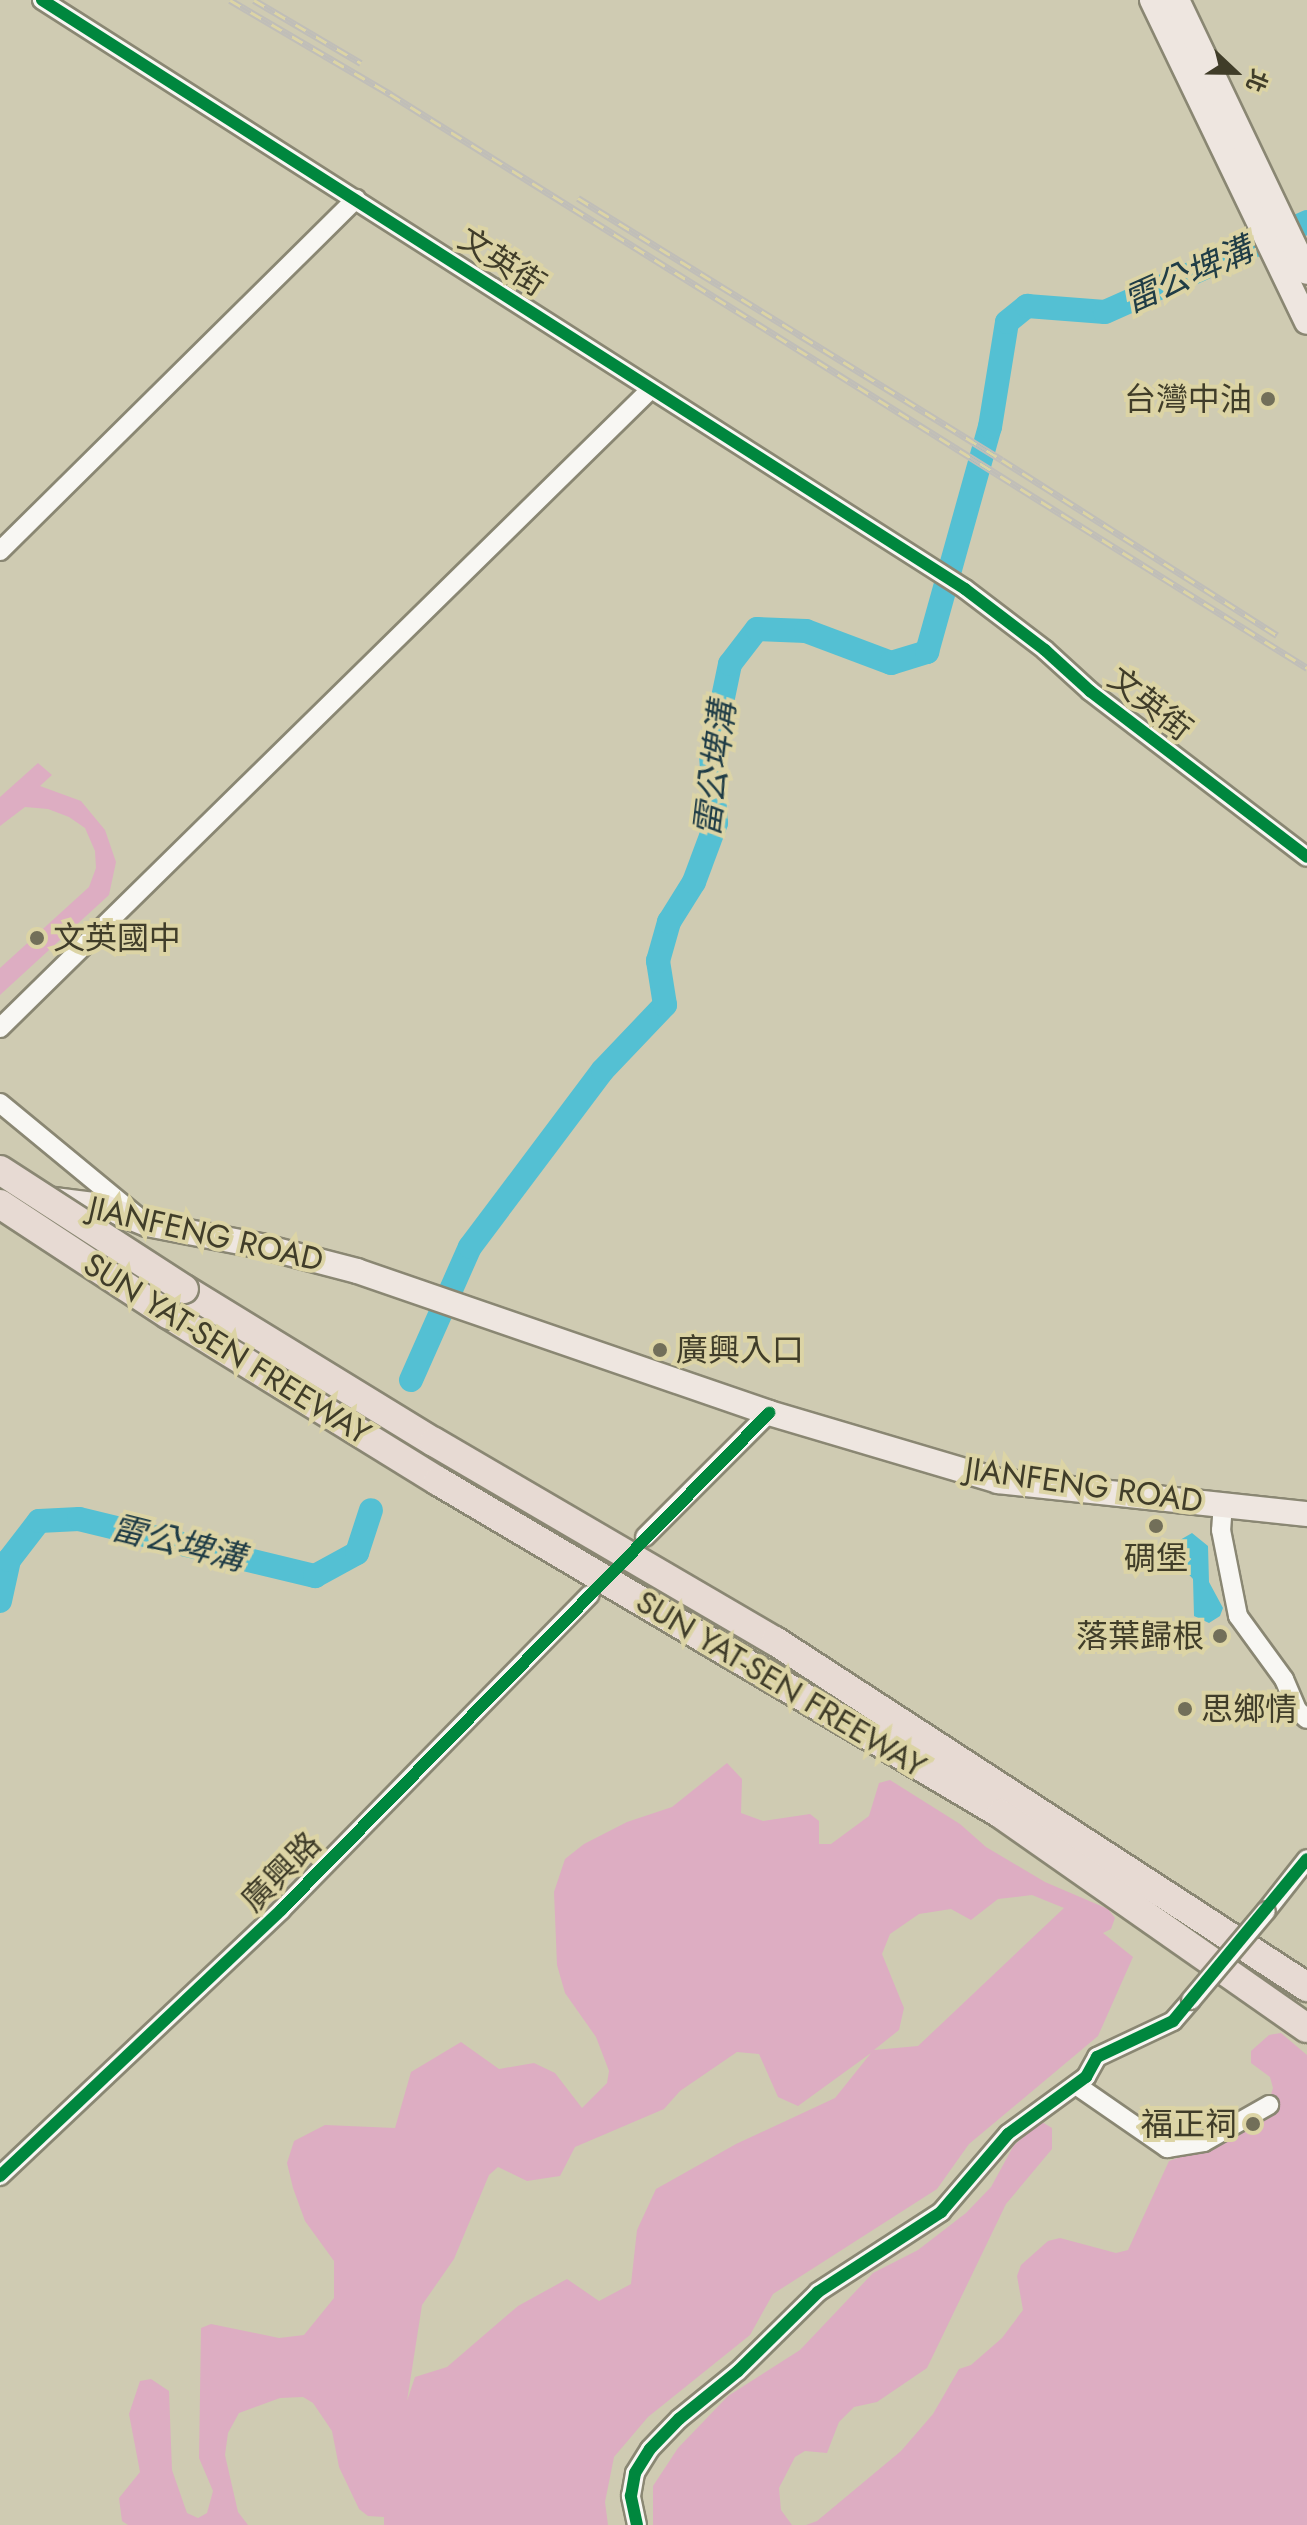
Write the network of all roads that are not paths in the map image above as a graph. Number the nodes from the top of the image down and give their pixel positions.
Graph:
1 (42, 0) edge
2 (1152, 0) edge
3 (1177, 0) edge
4 (356, 199) junction
5 (1270, 218) junction
6 (1297, 266) edge
7 (1304, 309) edge
8 (650, 390) junction
9 (0, 551) edge
10 (1307, 857) edge
11 (0, 1028) edge
12 (0, 1103) edge
13 (0, 1170) edge
14 (0, 1193) edge
15 (0, 1204) edge
16 (0, 1212) edge
17 (147, 1224) junction
18 (769, 1413) junction
19 (1223, 1503) junction
20 (1307, 1514) edge
21 (645, 1537) dead end
22 (589, 1595) dead end
23 (1307, 1719) edge
24 (1307, 1859) edge
25 (1307, 1987) edge
26 (1307, 2028) edge
27 (1076, 2085) junction
28 (1269, 2105) dead end
29 (0, 2176) edge
30 (637, 2525) edge

1 - 4 street, 文英街
2 - 5 main road
3 - 5 main road
4 - 8 street, 文英街
4 - 9 street
5 - 6 main road
6 - 7 main road
8 - 10 street, 文英街
8 - 11 street
12 - 17 street
13 - 25 highway, SUN YAT-SEN FREEWAY, bridge
14 - 17 main road, JIANFENG ROAD
15 - 26 highway, SUN YAT-SEN FREEWAY, bridge
16 - 17 main road
17 - 18 main road, JIANFENG ROAD
18 - 19 main road, JIANFENG ROAD
18 - 21 street
19 - 20 main road, JIANFENG ROAD
19 - 23 street
22 - 29 street, 廣興路
24 - 27 street, bridge
27 - 28 street
27 - 30 street

